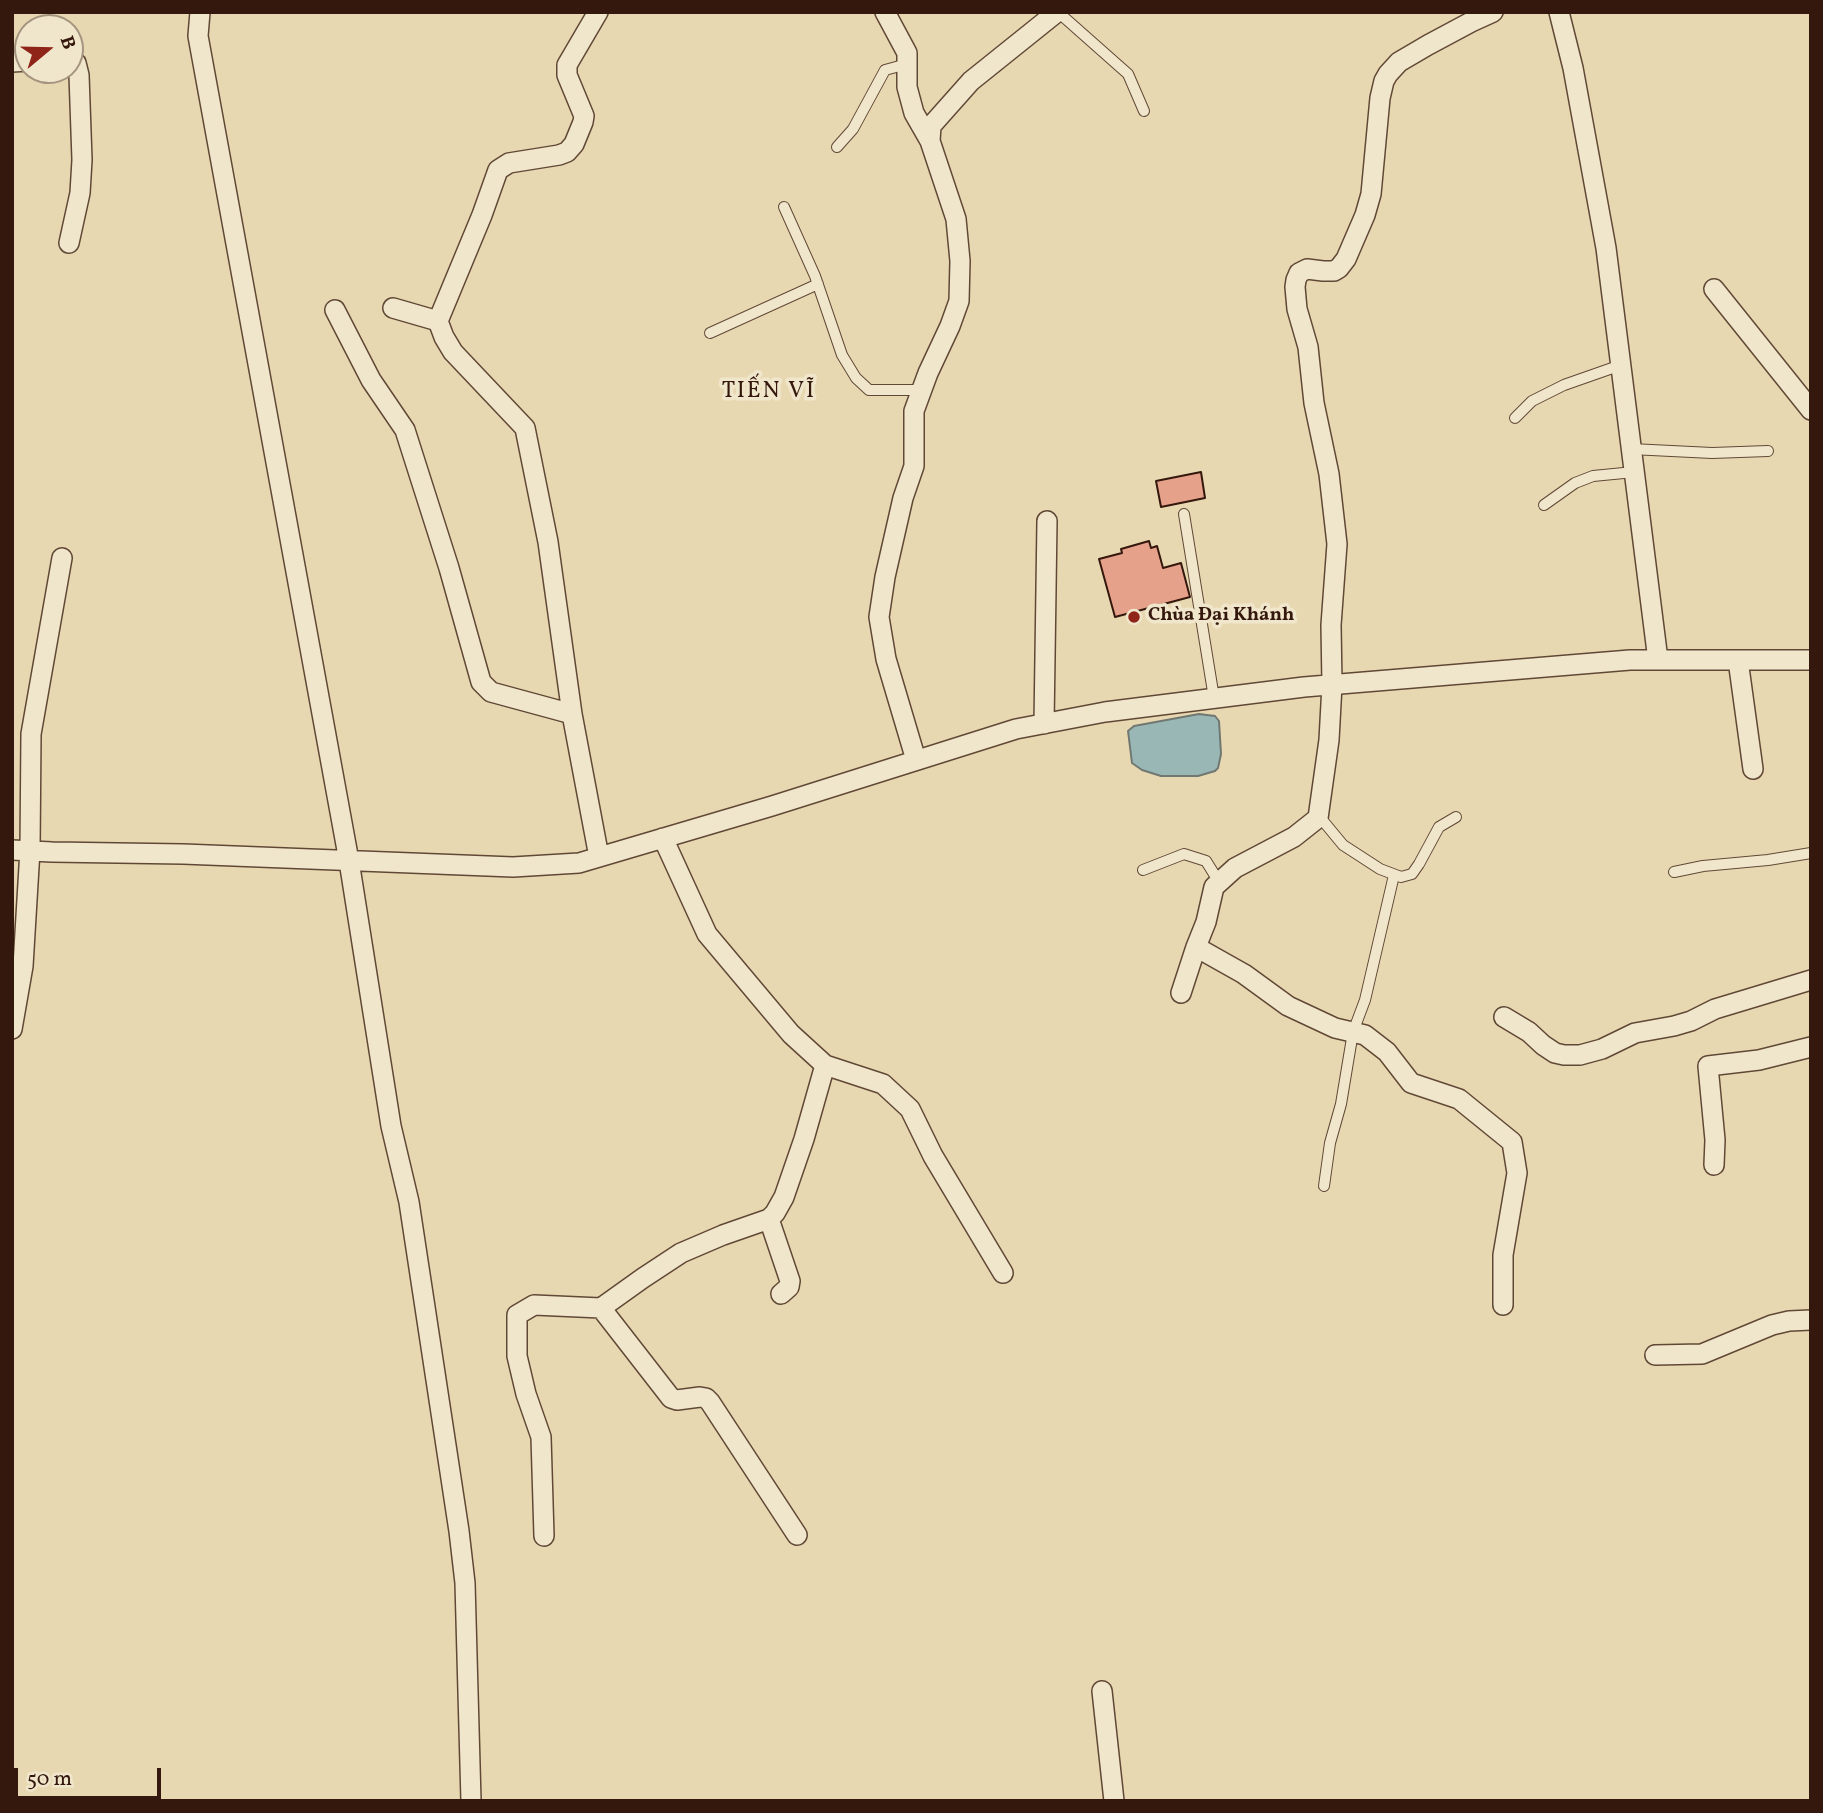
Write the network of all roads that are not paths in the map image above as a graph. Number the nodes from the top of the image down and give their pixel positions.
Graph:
1 (200, 12) edge
2 (598, 12) edge
3 (886, 12) edge
4 (1058, 12) edge
5 (1493, 12) edge
6 (1559, 12) edge
7 (907, 64) junction
8 (79, 84) edge
9 (1144, 111) dead end
10 (930, 141) junction
11 (837, 147) dead end
12 (784, 207) dead end
13 (69, 243) dead end
14 (817, 284) junction
15 (1714, 289) dead end
16 (393, 308) dead end
17 (335, 310) dead end
18 (438, 321) junction
19 (710, 333) dead end
20 (1621, 365) junction
21 (921, 390) junction
22 (1811, 410) edge
23 (1515, 418) dead end
24 (1631, 449) junction
25 (1768, 451) dead end
26 (1634, 472) junction
27 (1544, 505) dead end
28 (1184, 514) dead end
29 (1047, 521) dead end
30 (62, 558) dead end
31 (1658, 660) junction
32 (1738, 660) junction
33 (1811, 660) edge
34 (1332, 685) junction
35 (1214, 698) junction
36 (572, 714) junction
37 (1044, 724) junction
38 (916, 760) junction
39 (1753, 769) dead end
40 (1319, 816) junction
41 (1455, 817) dead end
42 (663, 838) junction
43 (21, 850) edge
44 (1811, 853) edge
45 (599, 857) junction
46 (349, 861) junction
47 (1143, 870) dead end
48 (1674, 872) dead end
49 (1394, 875) junction
50 (1219, 882) junction
51 (1196, 947) junction
52 (1811, 980) edge
53 (1181, 993) dead end
54 (1504, 1017) dead end
55 (12, 1029) edge
56 (1353, 1032) junction
57 (1811, 1047) edge
58 (825, 1065) junction
59 (1714, 1165) dead end
60 (1324, 1186) dead end
61 (769, 1219) junction
62 (1003, 1273) dead end
63 (781, 1294) dead end
64 (1503, 1305) dead end
65 (601, 1308) junction
66 (1811, 1320) edge
67 (1655, 1354) dead end
68 (797, 1535) dead end
69 (544, 1536) dead end
70 (1102, 1691) dead end
71 (471, 1801) edge
72 (1115, 1801) edge

1 - 46 street
2 - 18 street
3 - 7 street
4 - 9 lane
4 - 10 street
5 - 34 street
6 - 20 street
7 - 10 street
7 - 11 lane
8 - 13 street
10 - 21 street
12 - 14 lane
14 - 19 lane
14 - 21 lane
15 - 22 street
16 - 18 street
17 - 36 street
18 - 36 street
20 - 23 lane
20 - 24 street
21 - 38 street
24 - 25 lane
24 - 26 street
26 - 27 lane
26 - 31 street
28 - 35 lane
29 - 37 street
30 - 43 street
31 - 32 street
31 - 34 street
32 - 33 street
32 - 39 street
34 - 35 street
34 - 40 street
35 - 37 street
36 - 45 street
37 - 38 street
38 - 42 street
40 - 49 lane
40 - 50 street
41 - 49 lane
42 - 45 street
42 - 58 street
43 - 46 street
43 - 55 street
44 - 48 lane
45 - 46 street
46 - 71 street
47 - 50 lane
49 - 56 lane
50 - 51 street
51 - 53 street
51 - 56 street
52 - 54 street
56 - 60 lane
56 - 64 street
57 - 59 street
58 - 61 street
58 - 62 street
61 - 63 street
61 - 65 street
65 - 68 street
65 - 69 street
66 - 67 street
70 - 72 street

